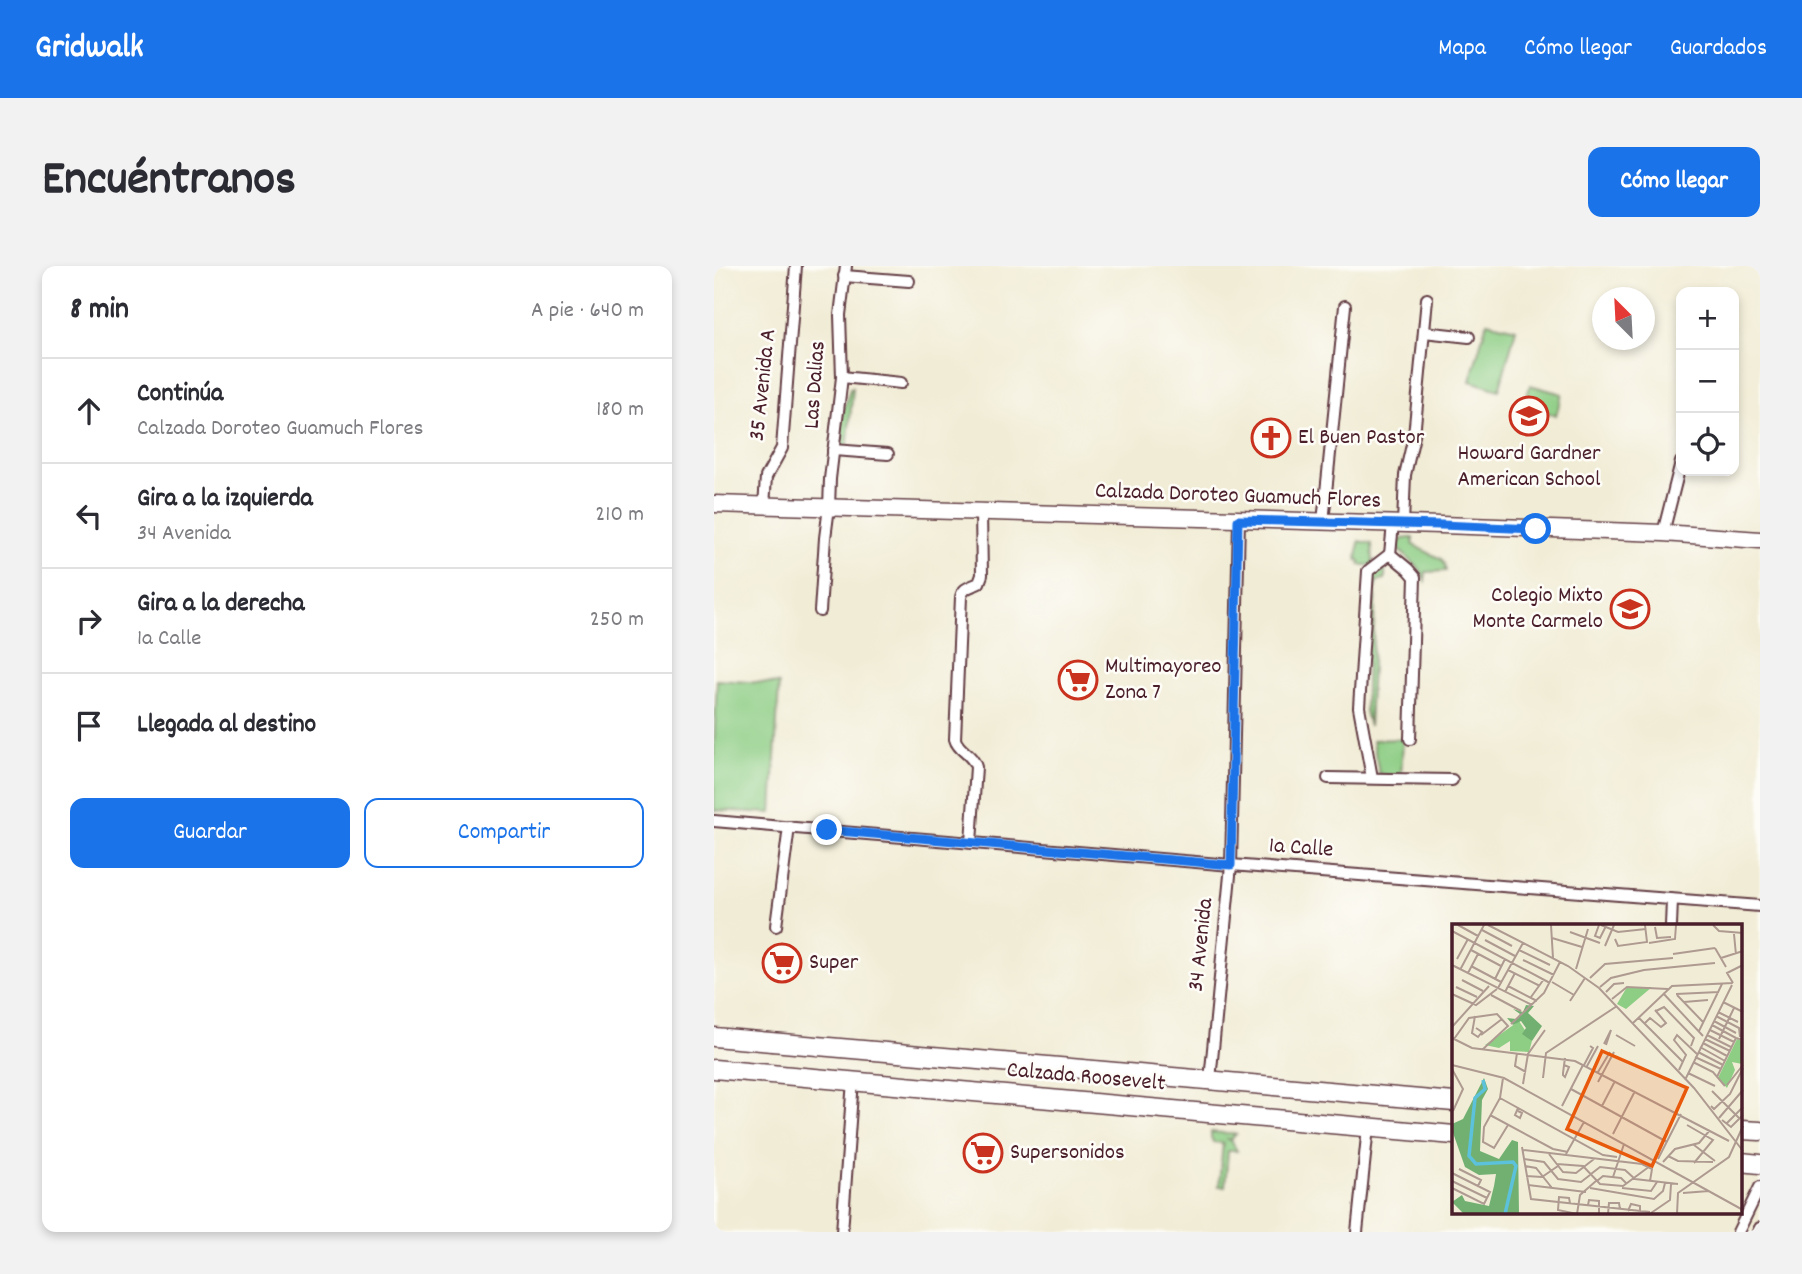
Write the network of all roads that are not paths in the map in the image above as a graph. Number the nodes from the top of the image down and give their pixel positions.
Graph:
1 (796, 266) edge
2 (845, 271) edge
3 (909, 281) dead end
4 (1427, 299) dead end
5 (1345, 306) dead end
6 (1424, 332) junction
7 (1469, 337) dead end
8 (842, 377) junction
9 (901, 383) dead end
10 (832, 450) junction
11 (888, 454) dead end
12 (1678, 476) edge
13 (714, 504) edge
14 (764, 506) junction
15 (829, 507) junction
16 (981, 512) junction
17 (1238, 520) junction
18 (1323, 522) junction
19 (1398, 524) junction
20 (1664, 533) junction
21 (1760, 540) edge
22 (1390, 554) junction
23 (820, 611) dead end
24 (1410, 739) dead end
25 (1328, 778) dead end
26 (1372, 778) junction
27 (1452, 780) dead end
28 (714, 821) edge
29 (789, 827) junction
30 (971, 843) junction
31 (1231, 865) junction
32 (1672, 900) junction
33 (1760, 906) edge
34 (1671, 924) edge
35 (776, 926) dead end
36 (714, 1037) edge
37 (914, 1055) junction
38 (714, 1069) edge
39 (853, 1080) junction
40 (1210, 1080) junction
41 (1351, 1093) junction
42 (1452, 1102) edge
43 (1349, 1126) junction
44 (1368, 1127) junction
45 (1742, 1130) edge
46 (1760, 1131) edge
47 (1452, 1135) edge
48 (1742, 1162) edge
49 (1760, 1164) edge
50 (1760, 1187) edge
51 (842, 1232) edge
52 (1357, 1232) edge
53 (1738, 1232) edge

1 - 14 street, 35 Avenida A
2 - 3 street
2 - 8 street, Las Dalias
4 - 6 street
5 - 18 street
6 - 7 street
6 - 19 street
8 - 9 street
8 - 10 street, Las Dalias
10 - 11 street
10 - 15 street, Las Dalias
12 - 20 street
13 - 14 main road, Calzada Doroteo Guamuch Flores
14 - 15 main road, Calzada Doroteo Guamuch Flores
15 - 16 main road, Calzada Doroteo Guamuch Flores
15 - 23 street, Las Dalias
16 - 17 main road, Calzada Doroteo Guamuch Flores
16 - 30 street
17 - 18 main road, Calzada Doroteo Guamuch Flores
17 - 31 street, 34 Avenida
18 - 19 main road, Calzada Doroteo Guamuch Flores
19 - 20 main road, Calzada Doroteo Guamuch Flores
19 - 22 street
20 - 21 main road, Calzada Doroteo Guamuch Flores
22 - 24 street
22 - 26 street
25 - 26 street
26 - 27 street
28 - 29 street, 1a Calle
29 - 30 street, 1a Calle
29 - 35 street
30 - 31 street, 1a Calle
31 - 32 street, 1a Calle
31 - 40 street, 34 Avenida
32 - 33 street, 1a Calle
32 - 34 street
36 - 37 highway, Calzada Roosevelt
37 - 39 highway
37 - 40 highway, Calzada Roosevelt
38 - 39 highway, Calzada Roosevelt
39 - 43 highway, Calzada Roosevelt
39 - 51 street
40 - 41 highway, Calzada Roosevelt
41 - 42 highway, Calzada Roosevelt
41 - 43 highway
43 - 44 highway, Calzada Roosevelt
44 - 47 highway, Calzada Roosevelt
44 - 52 street
45 - 46 highway
48 - 49 highway
50 - 53 street

